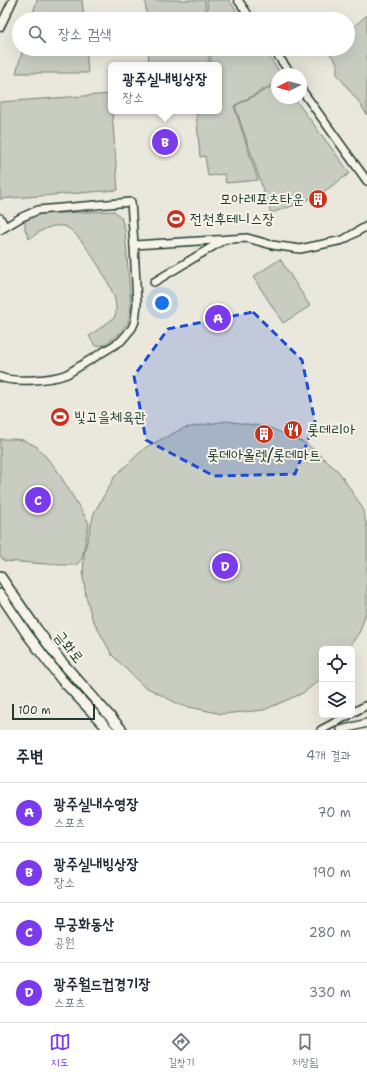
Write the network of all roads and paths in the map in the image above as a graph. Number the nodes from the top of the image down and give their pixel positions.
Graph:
1 (13, 0) edge
2 (238, 0) edge
3 (246, 12) edge
4 (0, 27) edge
5 (278, 56) edge
6 (287, 68) edge
7 (307, 96) edge
8 (367, 181) edge
9 (0, 218) edge
10 (367, 226) edge
11 (3, 228) edge
12 (224, 240) junction
13 (134, 245) junction
14 (154, 282) dead end
15 (0, 377) edge
16 (0, 576) edge
17 (0, 594) edge
18 (367, 705) edge
19 (355, 711) edge
20 (343, 718) edge
21 (367, 723) edge
22 (109, 730) edge
23 (122, 730) edge
24 (321, 730) edge
25 (341, 730) edge

1 - 4 street
2 - 3 street
5 - 6 street
7 - 8 street
9 - 11 street
10 - 12 street
11 - 13 street
12 - 13 street
12 - 14 street
13 - 15 street
16 - 23 main road, 금화로
17 - 22 main road, 금화로
18 - 19 street
20 - 24 street
21 - 25 street

